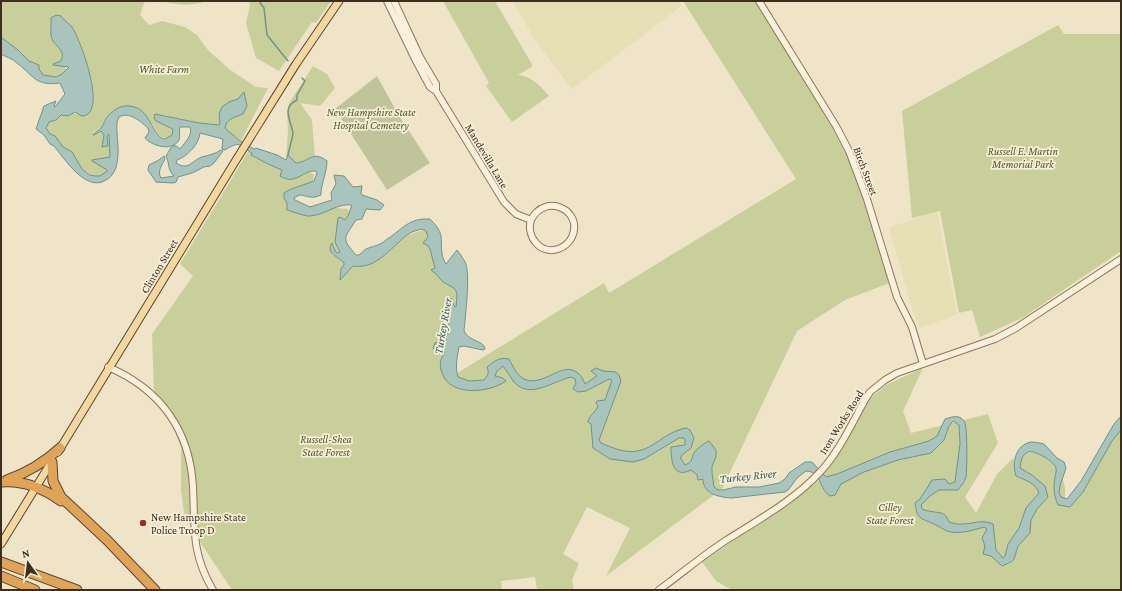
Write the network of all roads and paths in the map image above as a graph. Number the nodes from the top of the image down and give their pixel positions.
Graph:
1 (339, 1) edge
2 (387, 1) edge
3 (394, 1) edge
4 (759, 1) edge
5 (397, 14) junction
6 (531, 220) junction
7 (1121, 259) edge
8 (922, 364) junction
9 (108, 367) junction
10 (60, 448) junction
11 (52, 462) junction
12 (1, 482) edge
13 (37, 487) junction
14 (69, 506) junction
15 (1, 544) edge
16 (5, 563) edge
17 (1, 576) edge
18 (14, 581) junction
19 (25, 590) edge
20 (34, 590) edge
21 (77, 590) edge
22 (155, 590) edge
23 (213, 590) edge
24 (659, 590) edge

1 - 9 main road, Clinton Street
2 - 5 street, Mandevilla Lane
3 - 5 street, Mandevilla Lane
4 - 8 street, Birch Street
5 - 6 street, Mandevilla Lane
6 - 6 street
7 - 8 street, Iron Works Road
8 - 24 street, Iron Works Road
9 - 10 main road, Clinton Street
9 - 23 street
10 - 11 main road, Clinton Street
10 - 12 highway
11 - 13 main road, Clinton Street
11 - 14 highway
12 - 13 highway
13 - 14 highway
13 - 15 main road, Clinton Street
14 - 22 highway
16 - 21 highway
17 - 18 highway
18 - 19 highway
18 - 20 highway

